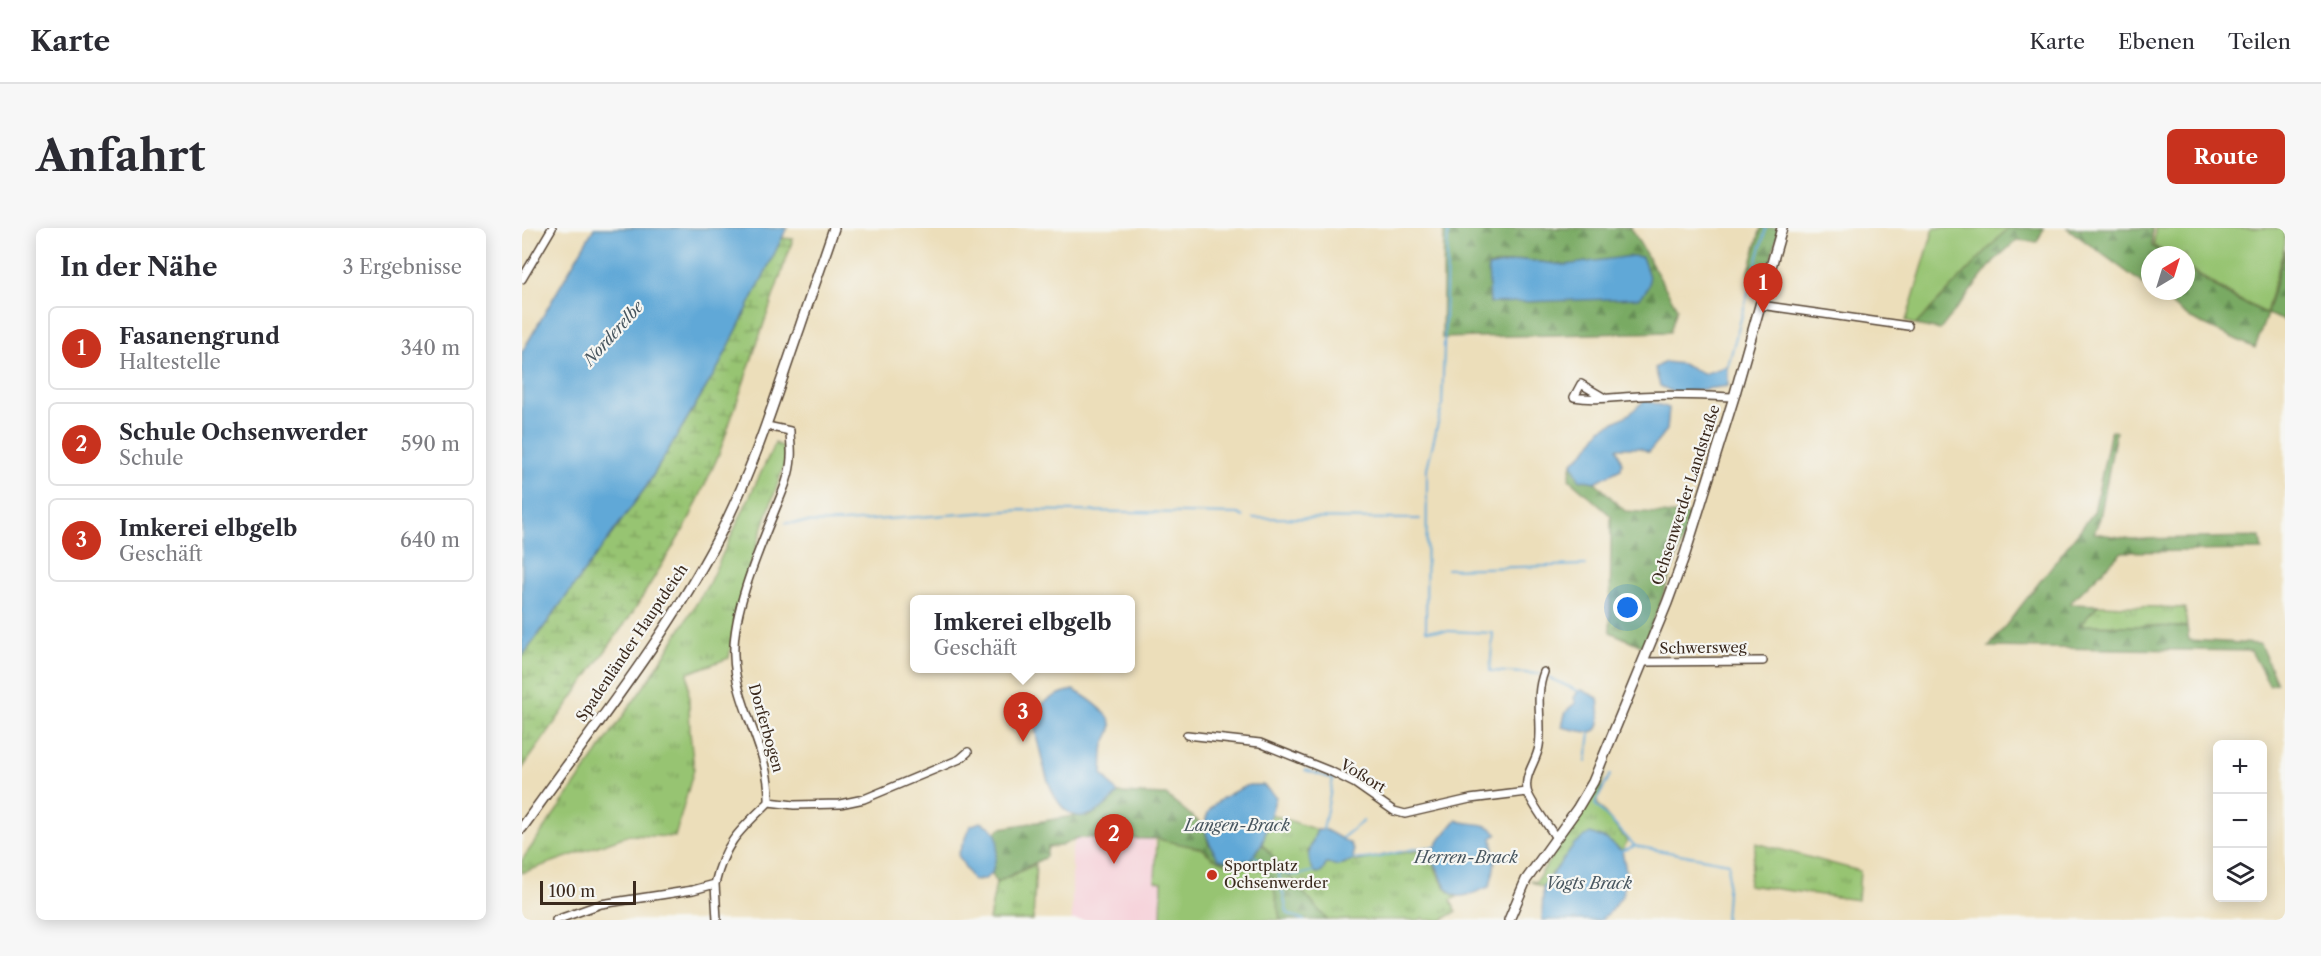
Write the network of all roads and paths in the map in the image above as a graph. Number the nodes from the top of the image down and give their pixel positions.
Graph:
1 (552, 228) edge
2 (834, 228) edge
3 (1782, 228) edge
4 (522, 279) edge
5 (1760, 305) junction
6 (1908, 326) dead end
7 (1603, 397) dead end
8 (1734, 397) junction
9 (767, 426) junction
10 (1763, 661) dead end
11 (1643, 662) junction
12 (1544, 672) dead end
13 (1187, 735) dead end
14 (968, 752) dead end
15 (1527, 792) junction
16 (769, 802) junction
17 (522, 828) edge
18 (1556, 838) junction
19 (715, 884) junction
20 (556, 920) edge
21 (717, 920) edge
22 (1509, 920) edge

1 - 4 street
2 - 9 street, Spadenländer Hauptdeich
3 - 5 street, Ochsenwerder Landstraße
5 - 6 street
5 - 8 street, Ochsenwerder Landstraße
7 - 8 street
8 - 11 street, Ochsenwerder Landstraße
9 - 16 street, Dorferbogen
9 - 17 street, Spadenländer Hauptdeich
10 - 11 street, Schwersweg
11 - 18 street, Ochsenwerder Landstraße
12 - 15 street
13 - 15 street, Voßort
14 - 16 street
15 - 18 street
16 - 19 street
18 - 22 street, Ochsenwerder Landstraße
19 - 20 street
19 - 21 street

